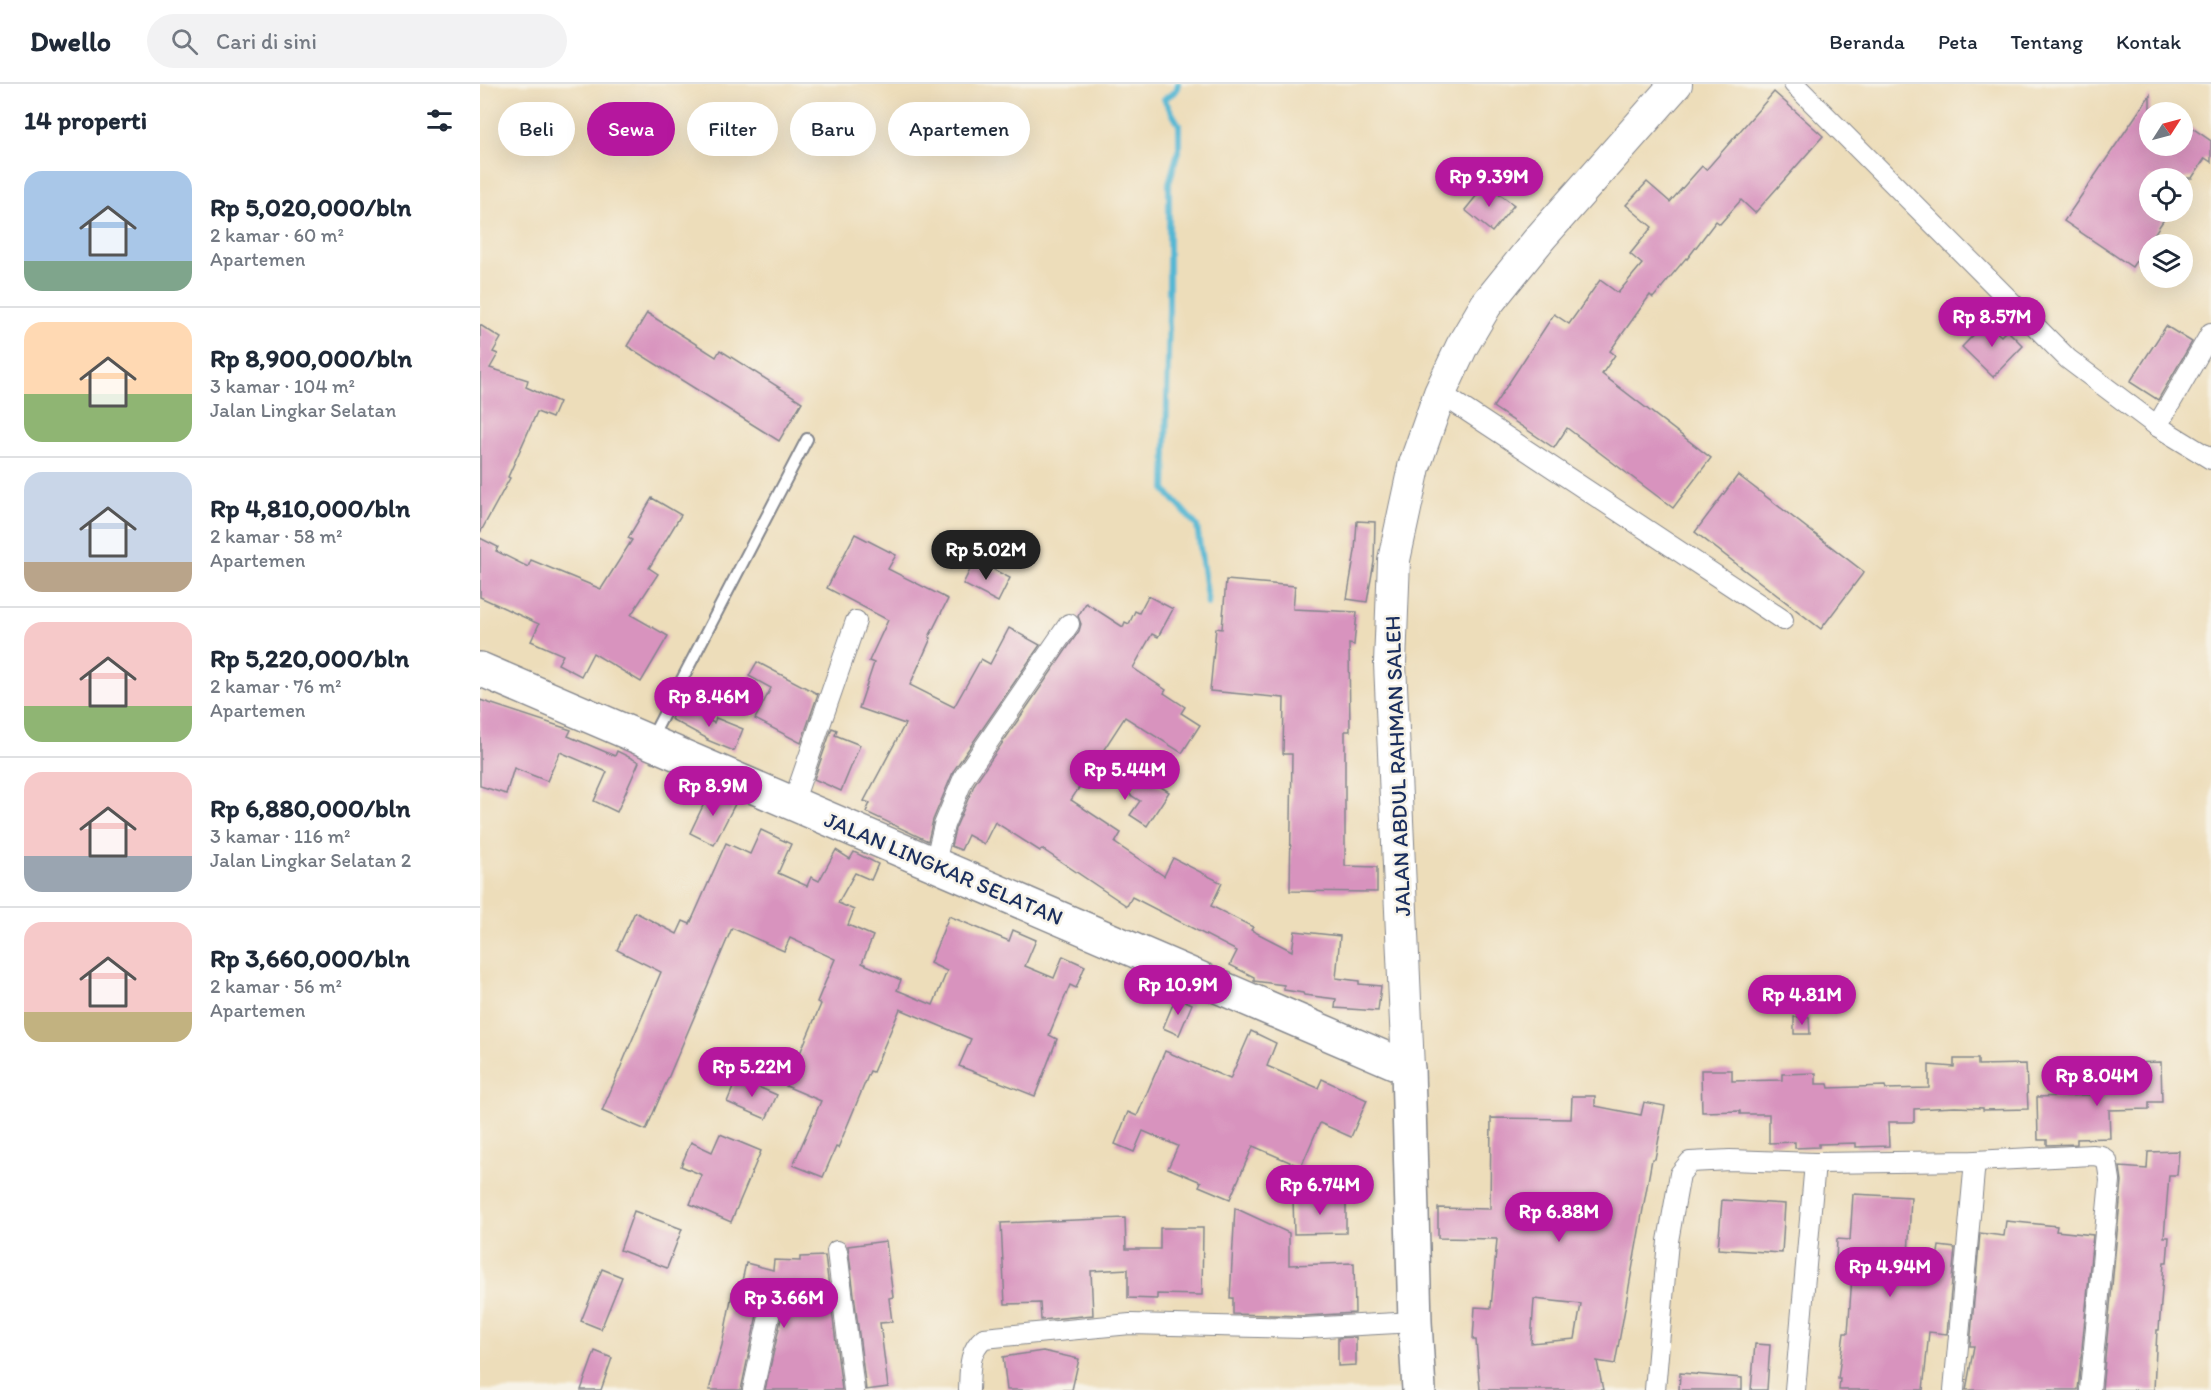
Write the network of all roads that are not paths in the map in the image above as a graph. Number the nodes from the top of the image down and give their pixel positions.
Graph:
1 (1676, 84) edge
2 (1794, 84) edge
3 (2211, 333) edge
4 (1440, 393) junction
5 (2157, 426) junction
6 (807, 439) dead end
7 (2211, 459) edge
8 (1783, 620) dead end
9 (856, 621) dead end
10 (1069, 624) dead end
11 (480, 669) edge
12 (650, 742) junction
13 (793, 803) junction
14 (934, 863) junction
15 (1408, 1068) junction
16 (1975, 1161) junction
17 (1815, 1163) junction
18 (837, 1251) dead end
19 (774, 1294) dead end
20 (1415, 1322) junction
21 (753, 1390) edge
22 (854, 1390) edge
23 (969, 1390) edge
24 (1419, 1390) edge
25 (1655, 1390) edge
26 (1795, 1390) edge
27 (1954, 1390) edge
28 (2090, 1390) edge

1 - 4 main road, JALAN ABDUL RAHMAN SALEH
2 - 5 street
3 - 5 street
4 - 8 street
4 - 15 main road, JALAN ABDUL RAHMAN SALEH
5 - 7 street
6 - 12 lane
9 - 13 street
10 - 14 street
11 - 12 highway, JALAN LINGKAR SELATAN
12 - 13 highway, JALAN LINGKAR SELATAN
13 - 14 highway, JALAN LINGKAR SELATAN
14 - 15 highway, JALAN LINGKAR SELATAN
15 - 20 highway
16 - 17 street
16 - 27 street
16 - 28 street
17 - 25 street
17 - 26 street
18 - 22 street
19 - 21 street
20 - 23 street
20 - 24 highway

